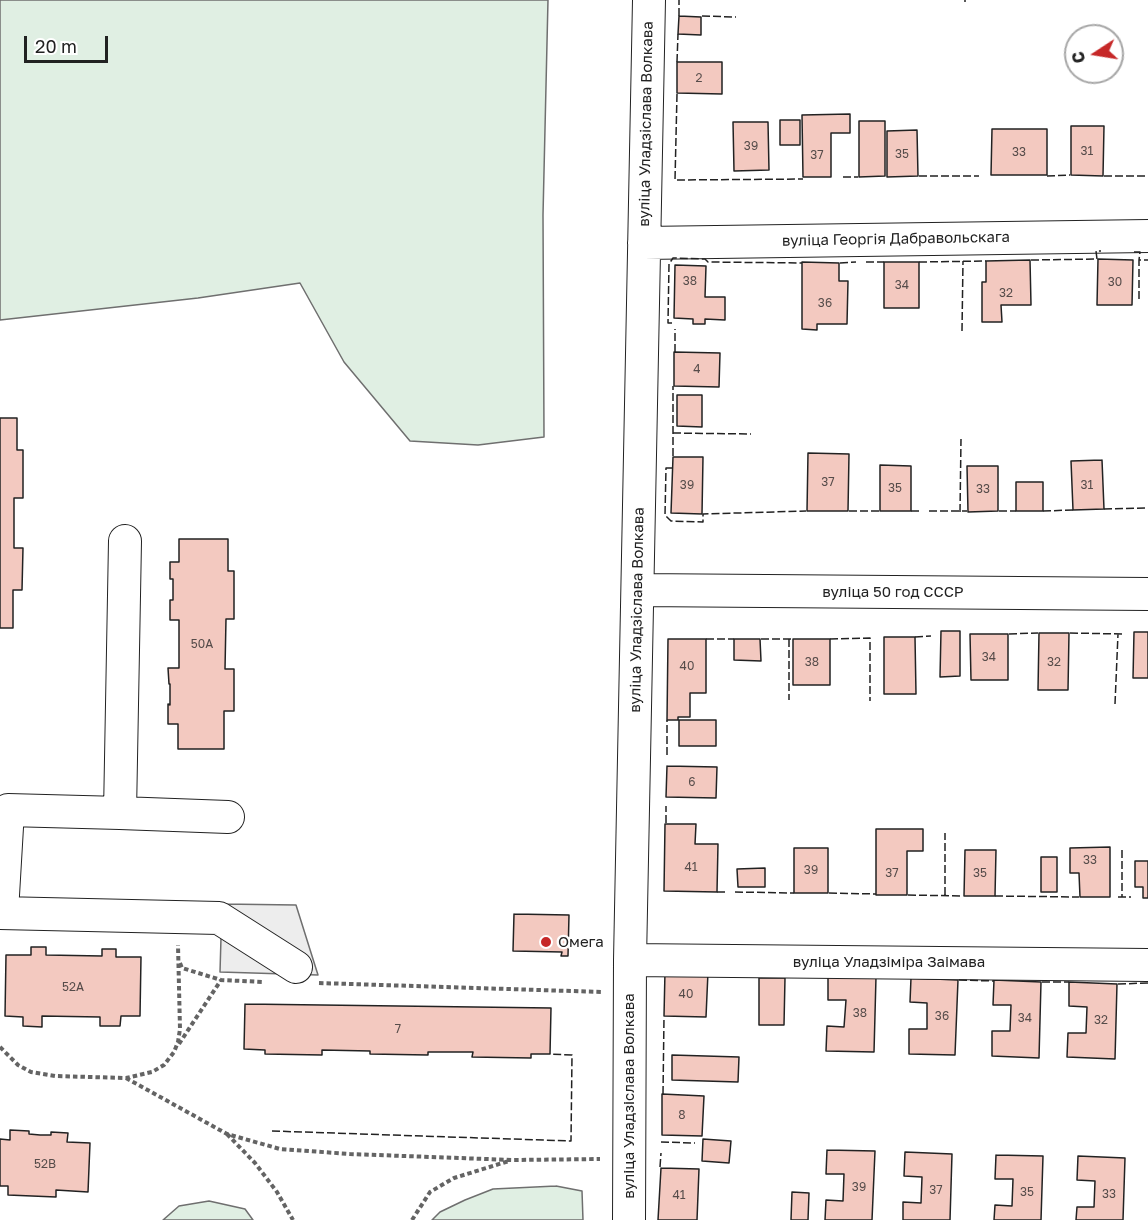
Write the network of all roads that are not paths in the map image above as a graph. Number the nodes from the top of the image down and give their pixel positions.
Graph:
1 (649, 0) edge
2 (1148, 236) edge
3 (644, 243) junction
4 (125, 541) dead end
5 (638, 590) junction
6 (1148, 594) edge
7 (120, 813) junction
8 (228, 817) dead end
9 (1, 913) edge
10 (630, 960) junction
11 (1148, 965) edge
12 (305, 975) road end
13 (629, 1220) edge

1 - 3 street, вуліца Уладзіслава Волкава
2 - 3 street, вуліца Георгія Дабравольскага
3 - 5 street, вуліца Уладзіслава Волкава
4 - 7 street
5 - 6 street, вуліца 50 год СССР
5 - 10 street, вуліца Уладзіслава Волкава
7 - 8 street
7 - 9 street
9 - 12 street
10 - 11 street, вуліца Уладзіміра Заімава
10 - 13 street, вуліца Уладзіслава Волкава

